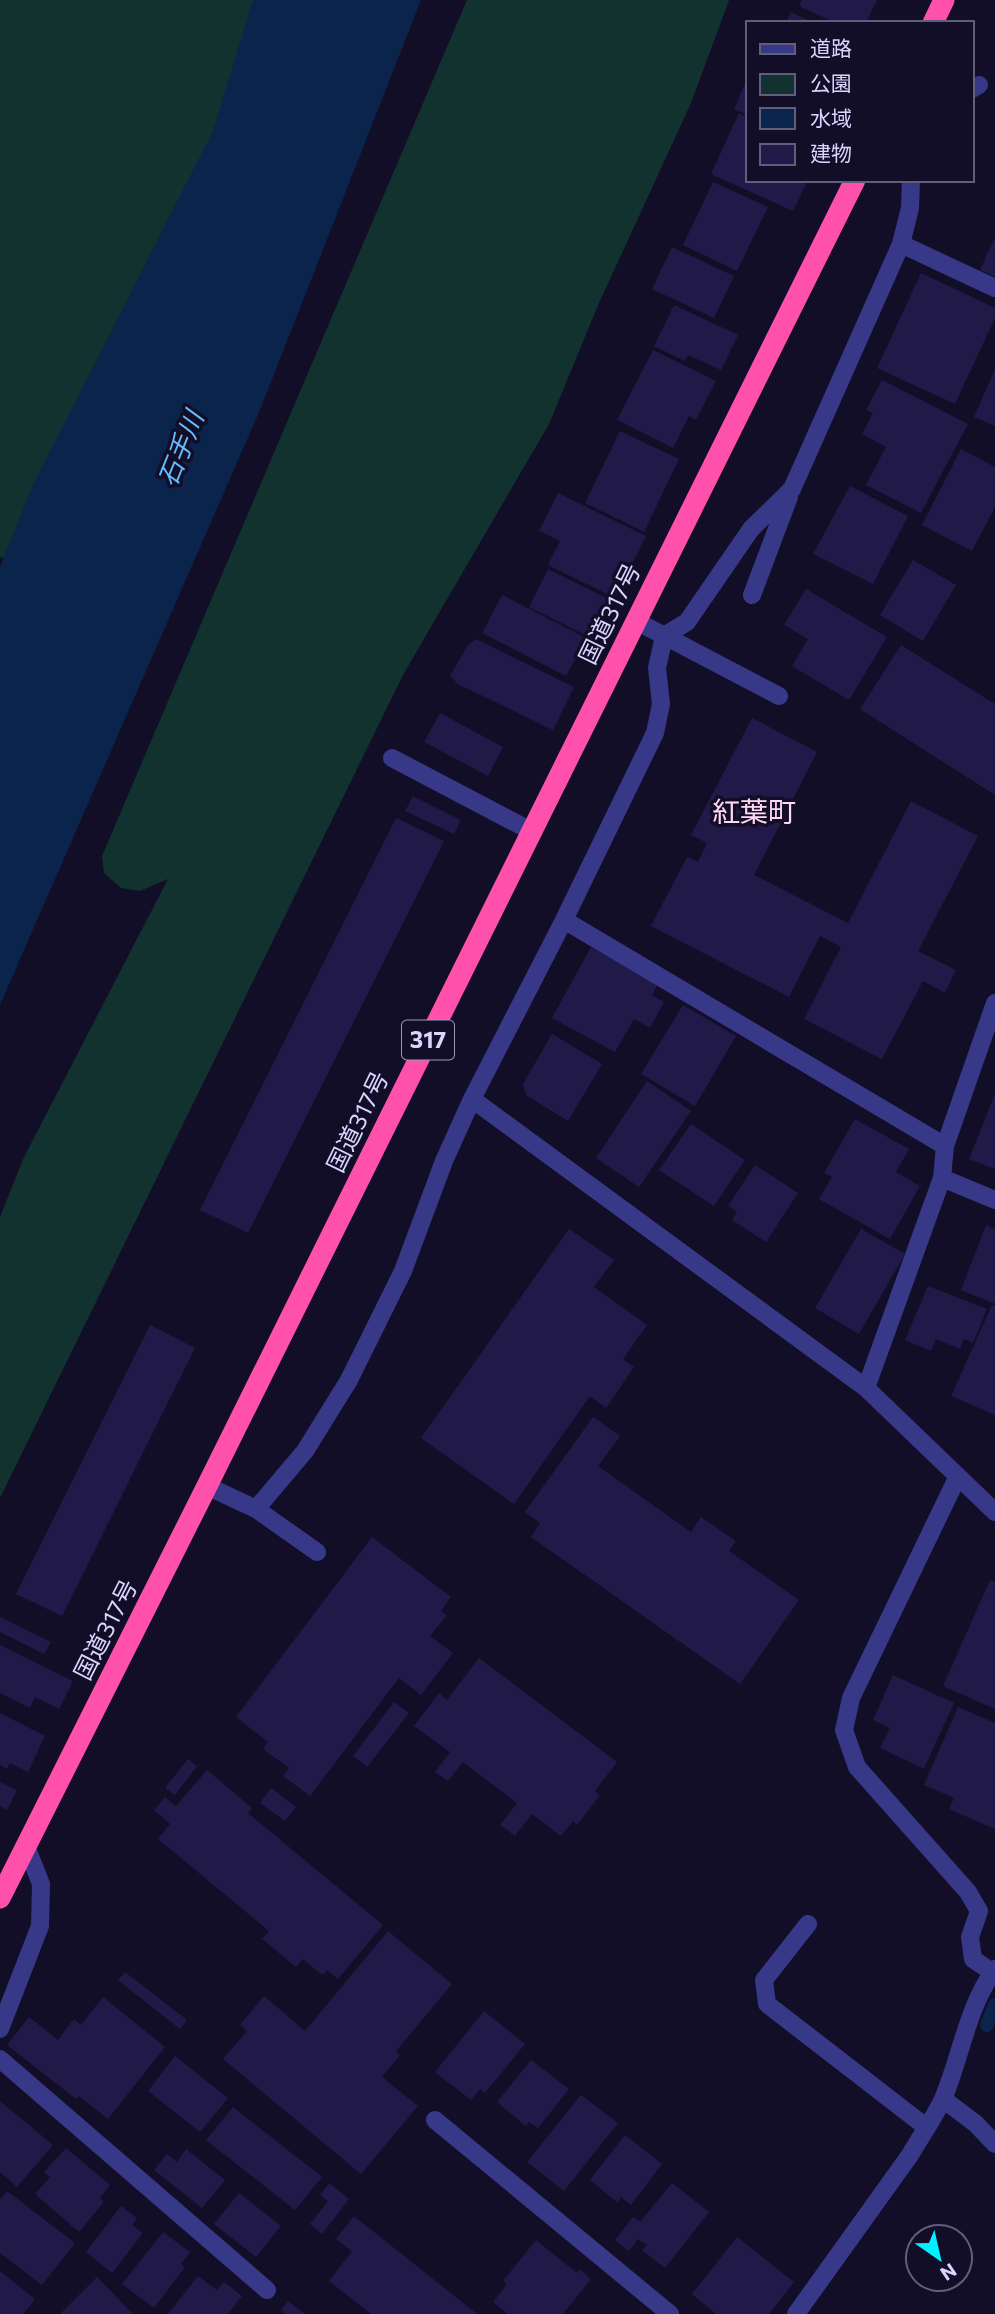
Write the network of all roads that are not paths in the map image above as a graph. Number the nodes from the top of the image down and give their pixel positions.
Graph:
1 (944, 0) edge
2 (934, 21) edge
3 (854, 182) edge
4 (911, 182) edge
5 (901, 244) junction
6 (995, 288) edge
7 (792, 489) junction
8 (752, 595) dead end
9 (636, 621) junction
10 (664, 636) junction
11 (779, 696) dead end
12 (392, 758) dead end
13 (531, 831) junction
14 (564, 920) junction
15 (995, 1003) edge
16 (472, 1098) junction
17 (945, 1146) junction
18 (942, 1178) junction
19 (995, 1200) edge
20 (866, 1388) junction
21 (958, 1476) junction
22 (207, 1486) junction
23 (257, 1509) junction
24 (995, 1513) edge
25 (317, 1552) dead end
26 (26, 1846) junction
27 (0, 1898) edge
28 (807, 1924) dead end
29 (994, 1971) edge
30 (0, 2029) edge
31 (0, 2059) edge
32 (943, 2099) junction
33 (435, 2120) dead end
34 (926, 2127) junction
35 (995, 2144) edge
36 (267, 2290) dead end
37 (670, 2314) edge
38 (796, 2314) edge

1 - 2 highway
3 - 9 highway, 国道317号 / 317
4 - 5 street
5 - 6 street
5 - 7 street
7 - 8 street
7 - 10 street
9 - 10 street
9 - 13 highway, 国道317号 / 317
10 - 11 street
10 - 14 street
12 - 13 street
13 - 22 highway, 国道317号 / 317
14 - 16 street
14 - 17 street
15 - 17 street
16 - 20 street
16 - 23 street
17 - 18 street
18 - 19 street
18 - 20 street
20 - 21 street
21 - 24 street
21 - 29 street
22 - 23 street
22 - 26 highway, 国道317号 / 317
23 - 25 street
26 - 27 highway, 国道317号 / 317
26 - 30 street
28 - 34 street
29 - 32 street
31 - 36 street
32 - 34 street
32 - 35 street
33 - 37 street
34 - 38 street

